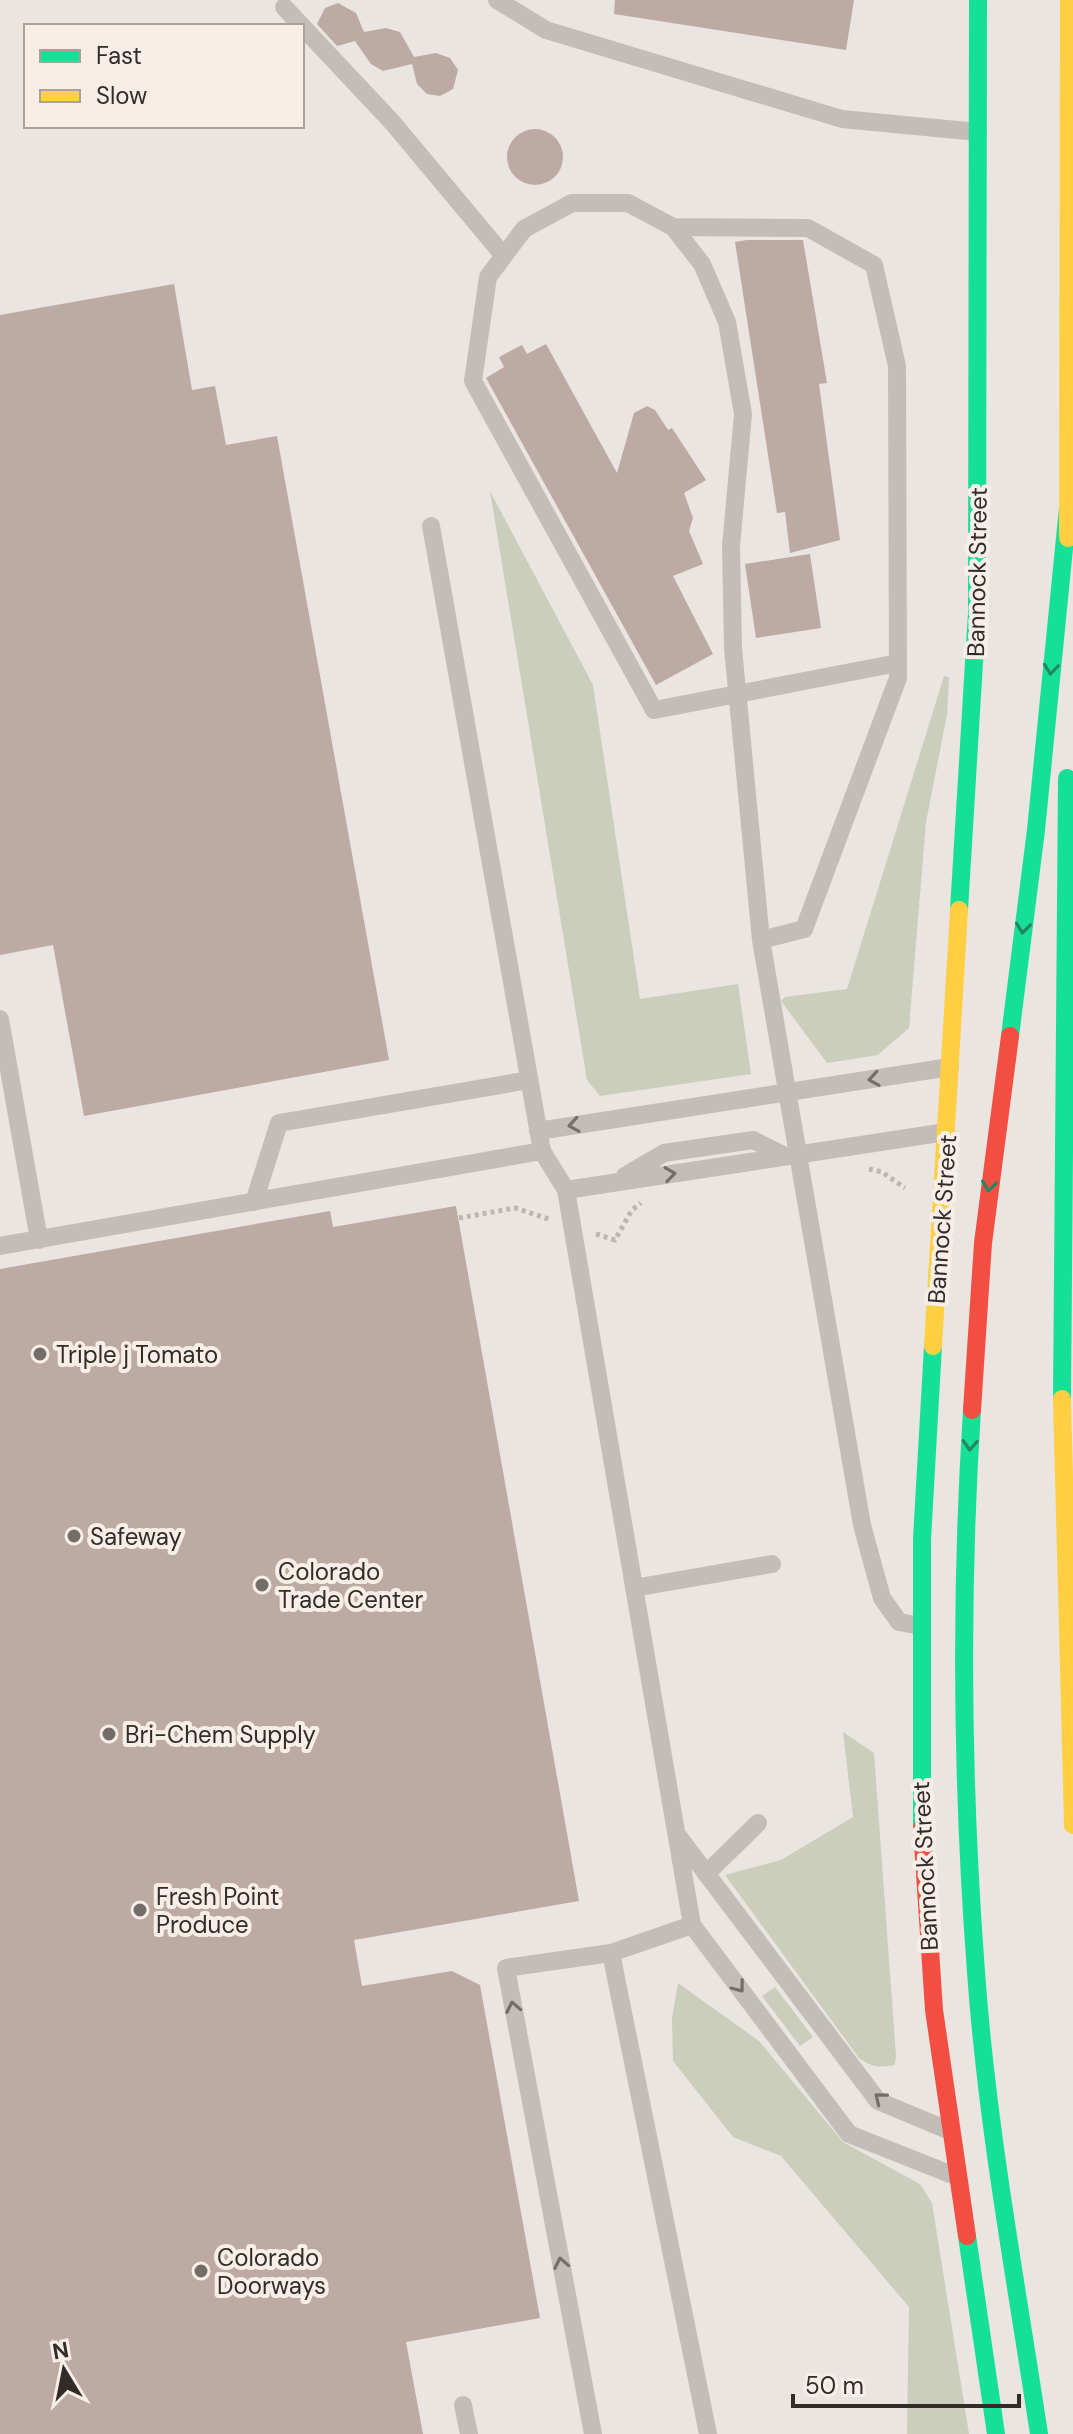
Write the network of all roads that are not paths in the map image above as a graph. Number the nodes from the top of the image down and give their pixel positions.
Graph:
1 (497, 0) edge
2 (978, 0) edge
3 (1069, 0) edge
4 (284, 7) dead end
5 (300, 24) edge
6 (304, 28) edge
7 (978, 132) junction
8 (673, 227) junction
9 (504, 256) junction
10 (1068, 508) junction
11 (431, 526) dead end
12 (898, 663) junction
13 (737, 694) junction
14 (1068, 700) dead end
15 (1067, 763) dead end
16 (761, 940) junction
17 (0, 1019) edge
18 (952, 1066) junction
19 (529, 1080) junction
20 (789, 1092) junction
21 (538, 1131) junction
22 (948, 1131) junction
23 (542, 1151) junction
24 (793, 1155) junction
25 (566, 1190) junction
26 (254, 1202) junction
27 (39, 1240) junction
28 (0, 1246) edge
29 (772, 1564) dead end
30 (634, 1588) junction
31 (921, 1626) junction
32 (758, 1823) dead end
33 (1073, 1825) edge
34 (676, 1834) junction
35 (706, 1874) junction
36 (692, 1925) junction
37 (611, 1953) junction
38 (950, 2131) junction
39 (956, 2176) junction
40 (463, 2405) dead end
41 (469, 2434) edge
42 (593, 2434) edge
43 (708, 2434) edge
44 (996, 2434) edge
45 (1039, 2434) edge

1 - 7 lane
2 - 7 main road, Bannock Street
3 - 10 main road
4 - 5 lane
6 - 9 lane
7 - 18 main road, Bannock Street
8 - 9 lane
8 - 12 lane
8 - 13 lane
9 - 13 lane
10 - 14 main road
10 -> 45 main road
11 - 19 lane
12 - 13 lane
12 - 16 lane
13 - 16 lane
15 - 33 main road
16 - 20 lane
17 - 27 lane
18 -> 20 lane
18 - 22 main road, Bannock Street
19 - 21 lane
19 - 26 lane
20 -> 21 lane
20 - 24 lane
21 - 23 lane
22 - 24 lane
22 - 31 main road, Bannock Street
23 - 25 lane
23 - 26 lane
25 -> 24 lane
24 - 31 lane
25 - 30 lane
26 - 27 lane
27 - 28 lane
29 - 30 lane
30 - 34 lane
31 - 38 main road, Bannock Street
32 - 35 lane
34 - 35 lane
34 - 36 lane
38 -> 35 lane
36 - 37 lane
36 -> 39 lane
42 -> 37 lane
37 - 43 lane
38 - 39 main road, Bannock Street
39 - 44 main road, Bannock Street
40 - 41 lane

